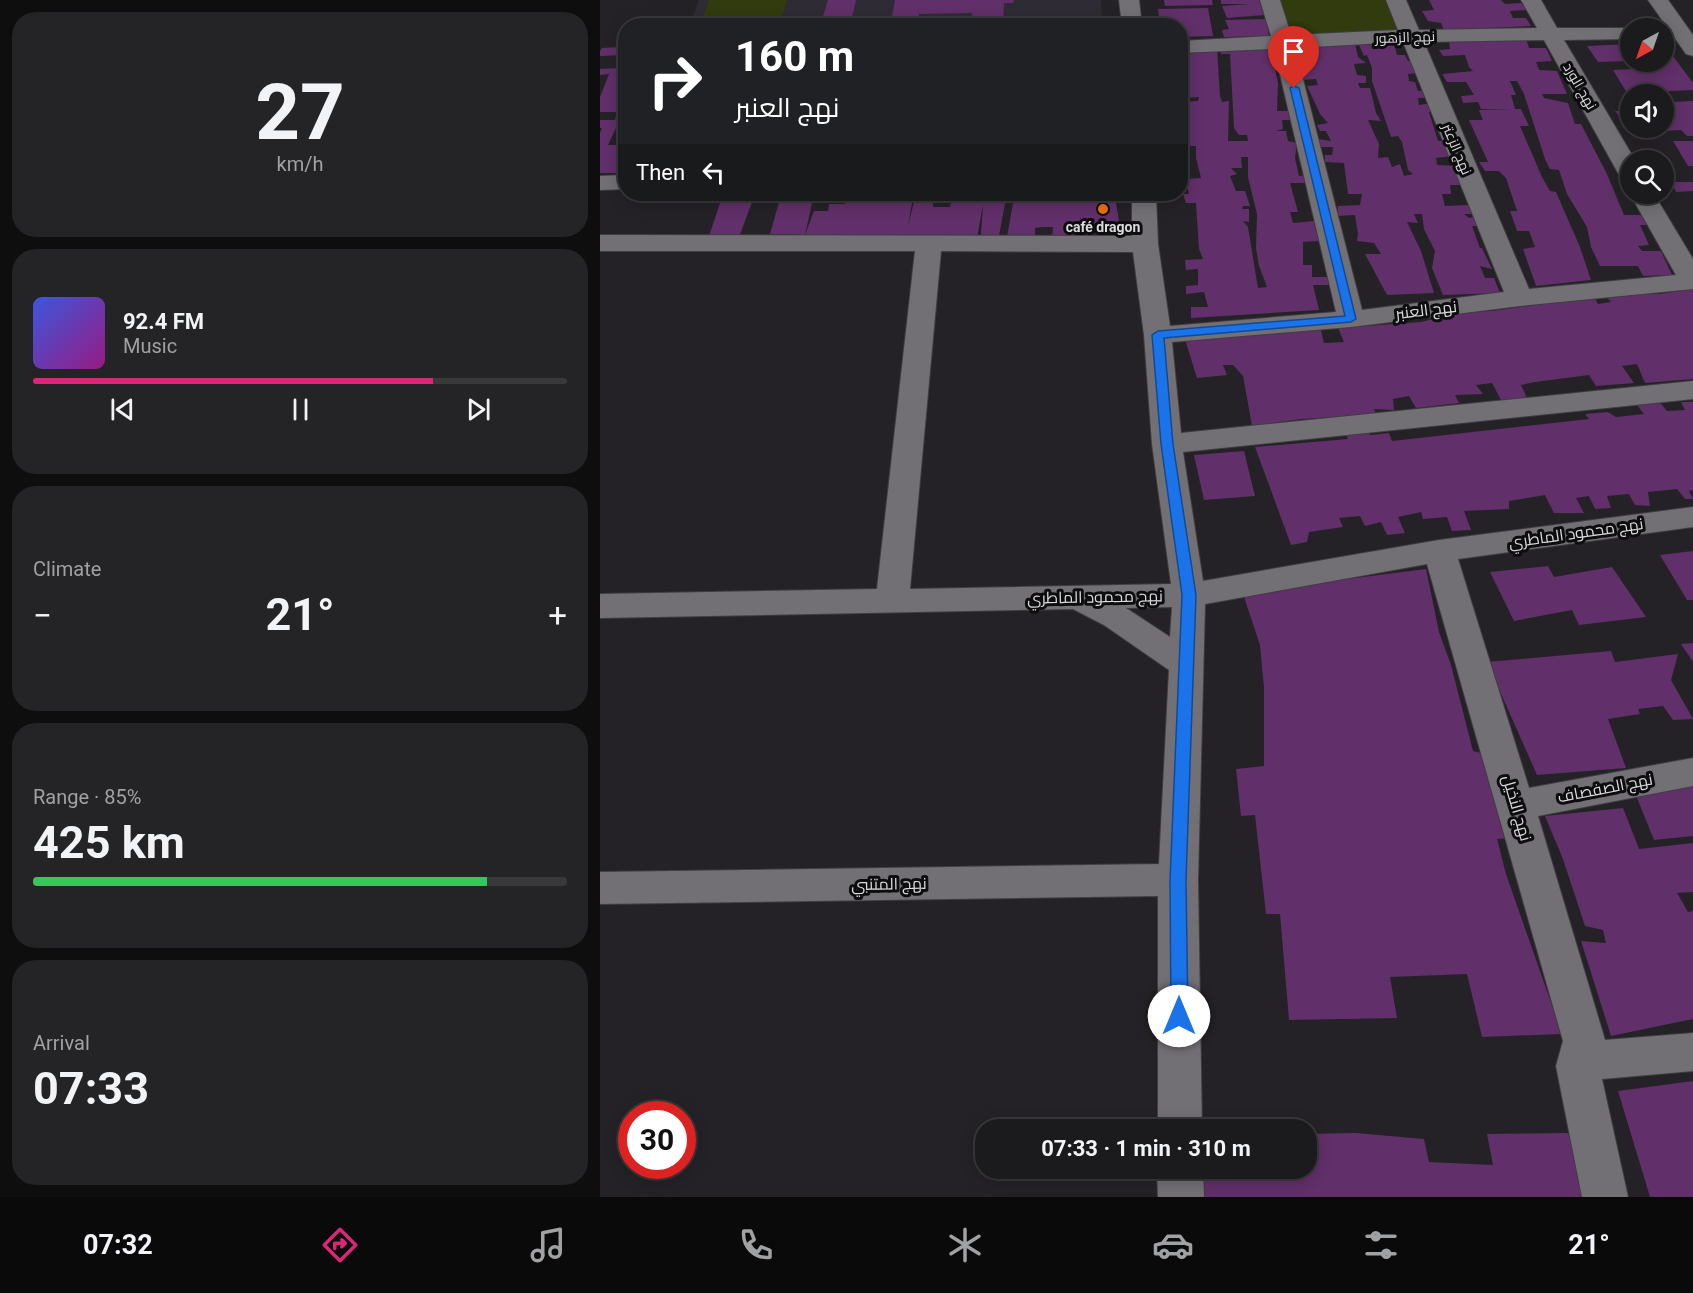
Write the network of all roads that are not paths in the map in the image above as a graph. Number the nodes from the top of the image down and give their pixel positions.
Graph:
1 (1129, 0) edge
2 (1270, 0) edge
3 (1396, 0) edge
4 (1531, 0) edge
5 (1658, 0) edge
6 (1131, 18) edge
7 (1666, 18) edge
8 (1550, 33) junction
9 (1620, 33) edge
10 (1674, 34) edge
11 (1409, 36) junction
12 (1283, 42) junction
13 (1188, 47) edge
14 (1693, 50) edge
15 (1620, 156) edge
16 (618, 182) edge
17 (600, 183) edge
18 (1144, 201) edge
19 (1648, 204) edge
20 (600, 243) edge
21 (929, 243) junction
22 (1144, 244) junction
23 (1693, 281) edge
24 (1520, 298) junction
25 (1351, 319) junction
26 (1158, 335) junction
27 (1693, 390) edge
28 (1167, 444) junction
29 (1693, 517) edge
30 (1439, 551) junction
31 (1189, 595) junction
32 (1079, 597) junction
33 (892, 601) junction
34 (600, 606) edge
35 (1186, 665) junction
36 (1693, 772) edge
37 (1516, 805) junction
38 (1178, 880) junction
39 (600, 888) edge
40 (1693, 1052) edge
41 (1578, 1066) junction
42 (1180, 1119) edge
43 (1180, 1179) edge
44 (1181, 1197) edge
45 (1605, 1197) edge

1 - 6 street
2 - 12 street
3 - 11 street, نهج الزعتر
4 - 8 street, نهج الورد
5 - 7 street
8 - 9 street, نهج الزهور
8 - 11 street, نهج الزهور
8 - 15 street, نهج الورد
10 - 14 street
11 - 12 street, نهج الزهور
11 - 24 street, نهج الزعتر
12 - 13 street, نهج الزهور
12 - 25 street
16 - 17 street
18 - 22 street
19 - 23 street
20 - 21 street
21 - 22 street
21 - 33 street
22 - 26 street
23 - 24 street, نهج العنبر
24 - 25 street, نهج العنبر
25 - 26 street, نهج العنبر
26 - 28 street
27 - 28 street
28 - 31 street
29 - 30 street, نهج محمود الماطري
30 - 31 street, نهج محمود الماطري
30 - 37 street, نهج النخيل
31 - 32 street, نهج محمود الماطري
31 - 35 street
32 - 33 street, نهج محمود الماطري
32 - 35 street
33 - 34 street, نهج محمود الماطري
35 - 38 street
36 - 37 street, نهج الصفصاف
37 - 41 street, نهج النخيل
38 - 39 street, نهج المتنبي
38 - 42 street
40 - 41 street
41 - 45 street
43 - 44 street

